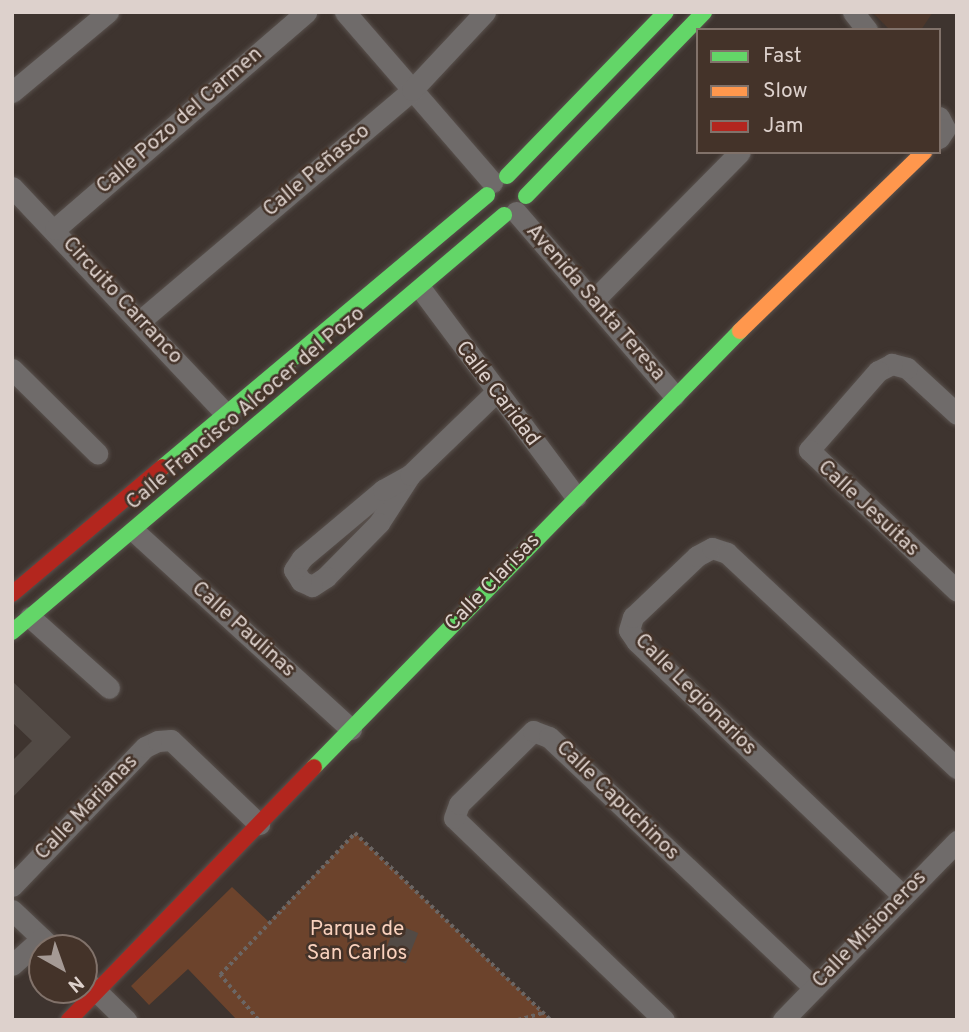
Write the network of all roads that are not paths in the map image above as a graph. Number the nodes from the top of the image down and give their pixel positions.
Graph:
1 (108, 12) edge
2 (306, 12) edge
3 (345, 12) edge
4 (485, 12) edge
5 (666, 12) edge
6 (704, 12) edge
7 (412, 90) junction
8 (12, 92) edge
9 (738, 154) edge
10 (922, 154) edge
11 (495, 185) junction
12 (12, 187) edge
13 (516, 208) junction
14 (55, 229) junction
15 (421, 289) junction
16 (595, 299) junction
17 (140, 320) junction
18 (12, 369) edge
19 (494, 394) junction
20 (674, 395) junction
21 (957, 414) edge
22 (229, 417) junction
23 (97, 453) dead end
24 (410, 475) junction
25 (576, 497) junction
26 (134, 531) junction
27 (957, 591) edge
28 (12, 594) edge
29 (30, 617) junction
30 (12, 632) edge
31 (109, 688) dead end
32 (351, 729) junction
33 (957, 768) edge
34 (259, 824) junction
35 (957, 841) edge
36 (12, 886) edge
37 (903, 896) junction
38 (12, 910) edge
39 (37, 934) edge
40 (28, 955) edge
41 (12, 965) edge
42 (98, 978) edge
43 (814, 988) junction
44 (98, 992) edge
45 (79, 1004) edge
46 (69, 1020) edge
47 (127, 1020) edge
48 (664, 1020) edge
49 (783, 1020) edge

1 - 8 street
2 - 14 street, Calle Pozo del Carmen
3 - 7 street
4 - 7 street, Calle Peñasco
5 - 11 street, Calle Francisco Alcocer del Pozo
6 - 13 street, Calle Francisco Alcocer del Pozo
7 - 11 street
7 - 17 street, Calle Peñasco
9 - 16 street
10 - 20 street, Calle Clarisas
11 - 13 street
11 - 13 street
11 - 22 street, Calle Francisco Alcocer del Pozo
12 - 14 street, Circuito Carranco
13 - 15 street, Calle Francisco Alcocer del Pozo
13 - 16 street, Avenida Santa Teresa
14 - 17 street, Circuito Carranco
15 - 19 street, Calle Caridad
15 - 26 street, Calle Francisco Alcocer del Pozo
16 - 20 street, Avenida Santa Teresa
17 - 22 street, Circuito Carranco
18 - 23 street
19 - 24 street
19 - 25 street, Calle Caridad
20 - 25 street, Calle Clarisas
21 - 27 street, Calle Jesuitas
22 - 28 street, Calle Francisco Alcocer del Pozo
24 - 24 street
25 - 32 street, Calle Clarisas
26 - 29 street, Calle Francisco Alcocer del Pozo
26 - 32 street, Calle Paulinas
29 - 30 street, Calle Francisco Alcocer del Pozo
29 - 31 street
32 - 34 street, Calle Clarisas
33 - 37 street, Calle Legionarios
34 - 36 street, Calle Marianas
34 - 42 street, Calle Clarisas
35 - 37 street, Calle Misioneros
37 - 43 street, Calle Misioneros
38 - 39 street
40 - 41 street
43 - 48 street, Calle Capuchinos
43 - 49 street, Calle Misioneros
44 - 47 street
45 - 46 street, Calle Clarisas

